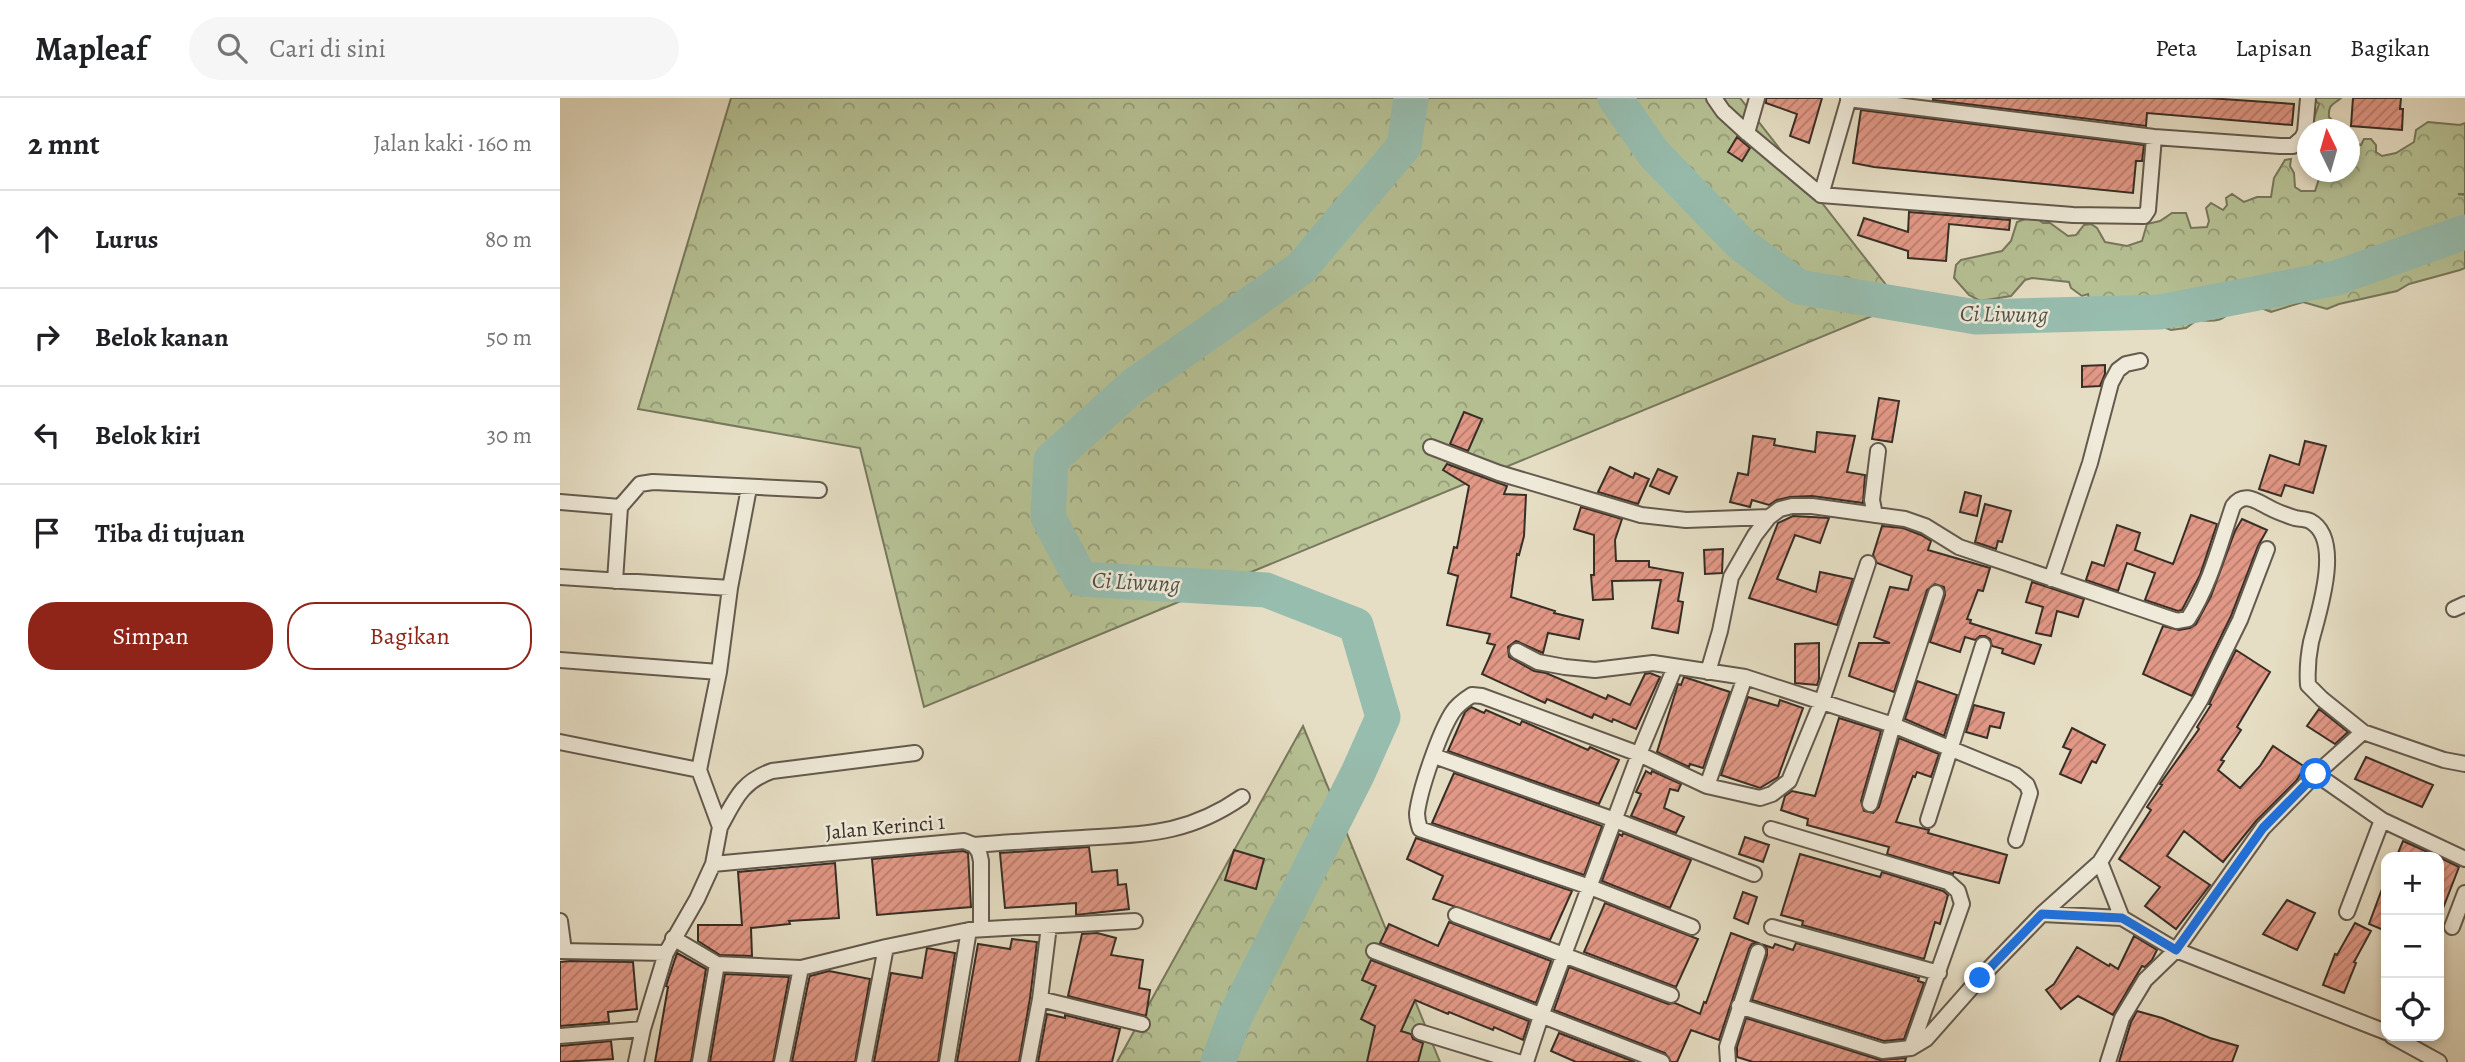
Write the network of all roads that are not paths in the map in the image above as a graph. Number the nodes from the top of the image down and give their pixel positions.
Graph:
1 (1714, 98) edge
2 (1757, 98) edge
3 (2308, 98) edge
4 (1849, 99) edge
5 (1747, 133) junction
6 (2154, 137) junction
7 (1821, 195) junction
8 (2140, 361) dead end
9 (1431, 447) dead end
10 (1878, 451) dead end
11 (749, 488) junction
12 (819, 490) dead end
13 (560, 502) edge
14 (620, 507) junction
15 (1875, 515) junction
16 (1769, 517) junction
17 (2267, 549) dead end
18 (1868, 563) dead end
19 (560, 577) edge
20 (2051, 579) junction
21 (615, 581) junction
22 (730, 589) junction
23 (1936, 593) dead end
24 (1983, 645) dead end
25 (1517, 651) dead end
26 (560, 660) edge
27 (1675, 667) junction
28 (719, 672) junction
29 (1708, 672) junction
30 (1745, 677) junction
31 (1822, 701) junction
32 (1893, 725) junction
33 (2363, 732) junction
34 (560, 742) edge
35 (1951, 747) junction
36 (915, 753) dead end
37 (1639, 754) junction
38 (1434, 756) junction
39 (2465, 764) edge
40 (699, 770) junction
41 (2316, 774) junction
42 (1707, 786) junction
43 (1242, 797) dead end
44 (1870, 804) dead end
45 (1615, 820) junction
46 (1928, 820) dead end
47 (2382, 820) junction
48 (720, 827) junction
49 (1770, 829) dead end
50 (2016, 840) dead end
51 (974, 845) junction
52 (2465, 859) edge
53 (2100, 862) junction
54 (713, 864) junction
55 (1754, 874) dead end
56 (1590, 887) junction
57 (2465, 893) edge
58 (2347, 912) dead end
59 (2042, 914) junction
60 (1456, 915) dead end
61 (2122, 918) junction
62 (1135, 920) dead end
63 (560, 922) edge
64 (1049, 926) junction
65 (1692, 927) dead end
66 (2452, 927) dead end
67 (1772, 928) dead end
68 (975, 929) junction
69 (673, 938) junction
70 (886, 947) junction
71 (2176, 950) junction
72 (562, 951) edge
73 (1374, 951) dead end
74 (1758, 952) dead end
75 (666, 953) junction
76 (1564, 954) junction
77 (716, 964) junction
78 (801, 968) junction
79 (1939, 973) junction
80 (1671, 995) dead end
81 (1040, 999) junction
82 (1740, 1006) junction
83 (1541, 1016) junction
84 (1142, 1024) dead end
85 (643, 1029) junction
86 (2381, 1030) edge
87 (1420, 1032) dead end
88 (560, 1036) edge
89 (2401, 1041) edge
90 (1911, 1048) junction
91 (636, 1062) edge
92 (700, 1062) edge
93 (782, 1062) edge
94 (864, 1062) edge
95 (947, 1062) edge
96 (1028, 1062) edge
97 (1518, 1062) edge
98 (1527, 1062) edge
99 (1662, 1062) edge
100 (1728, 1062) edge
101 (2108, 1062) edge
102 (2439, 1062) edge

1 - 5 street
2 - 5 street
3 - 6 street
4 - 6 street
4 - 7 street
5 - 7 street
6 - 7 street
8 - 20 street
9 - 16 street
10 - 15 street
11 - 12 street
11 - 14 street
11 - 22 street
13 - 14 street
14 - 21 street
15 - 16 street
15 - 20 street
16 - 29 street
17 - 53 street
18 - 31 street
19 - 21 street
20 - 33 street
21 - 22 street
22 - 28 street
23 - 32 street
24 - 35 street
25 - 27 street
26 - 28 street
27 - 29 street
27 - 37 street
28 - 40 street
29 - 30 street
30 - 31 street
30 - 42 street
31 - 32 street
31 - 42 street
32 - 35 street
32 - 44 street
33 - 39 street
33 - 41 street
34 - 40 street
35 - 46 street
35 - 50 street
36 - 48 street
37 - 38 street
37 - 42 street
37 - 45 street
38 - 45 street
38 - 56 street
40 - 48 street
41 - 47 street
41 - 71 street
43 - 51 street
45 - 55 street
45 - 56 street
47 - 52 street
47 - 58 street
48 - 54 street
49 - 79 street
51 - 54 street, Jalan Kerinci 1
51 - 68 street, Jalan Kerinci 1
53 - 59 street
53 - 61 street
54 - 69 street
56 - 65 street
56 - 76 street
57 - 66 street
59 - 61 street
59 - 90 street
60 - 76 street
61 - 71 street
62 - 64 street
63 - 72 street
64 - 68 street
64 - 81 street
67 - 79 street
68 - 70 street
68 - 95 street, Jalan Kerinci 1
69 - 75 street
69 - 77 street
70 - 78 street
70 - 94 street
71 - 86 street
71 - 101 street
72 - 75 street
73 - 83 street
74 - 82 street
75 - 85 street
76 - 80 street
76 - 83 street
77 - 78 street
77 - 92 street
78 - 93 street
79 - 90 street
81 - 84 street
81 - 96 street
82 - 90 street
82 - 100 street
83 - 98 street
83 - 99 street
85 - 88 street
85 - 91 street
87 - 97 street
89 - 102 street

